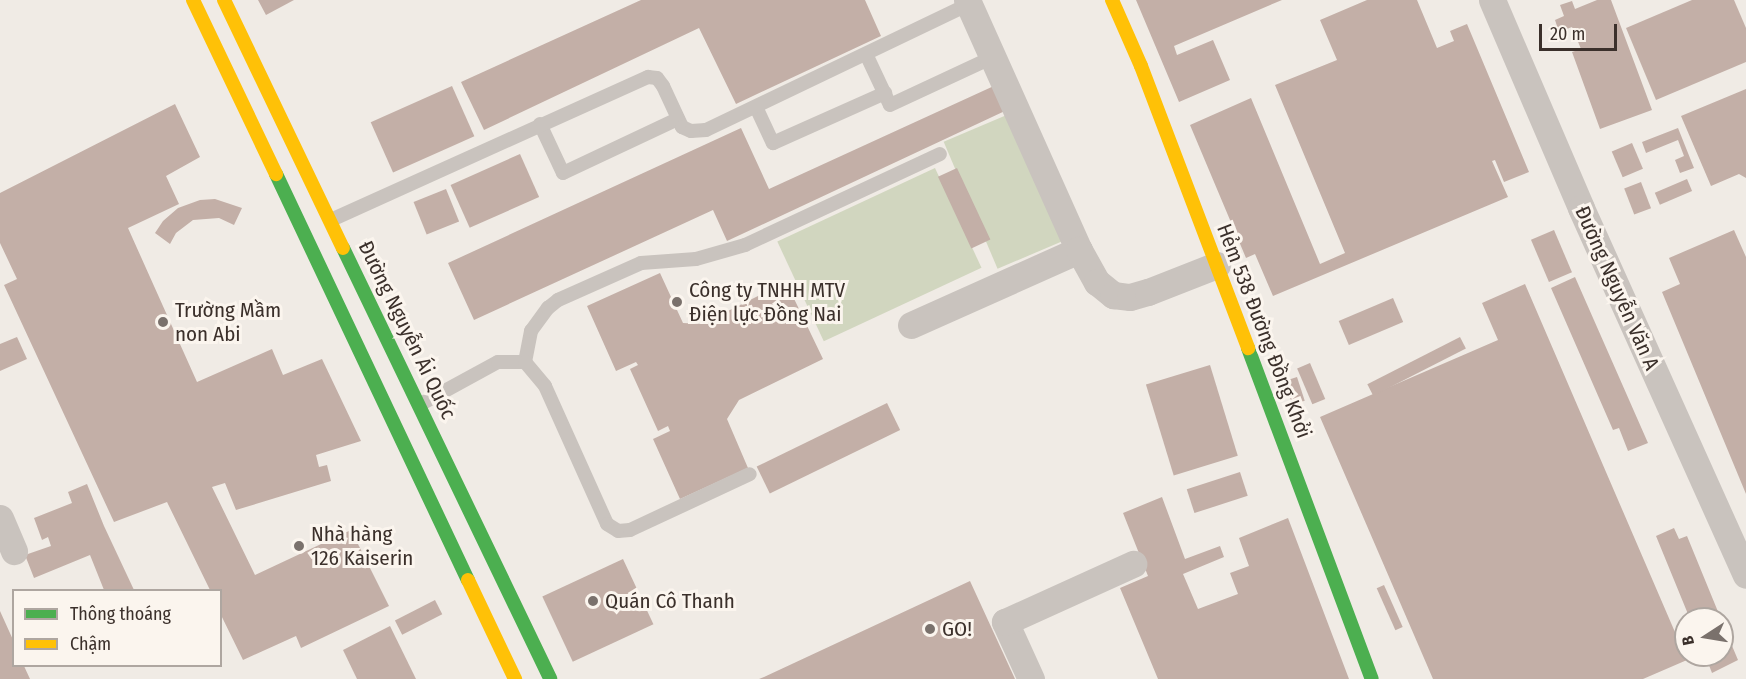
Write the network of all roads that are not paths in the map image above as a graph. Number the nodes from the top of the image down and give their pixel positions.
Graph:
1 (193, 0) edge
2 (224, 0) edge
3 (1113, 0) edge
4 (1492, 0) edge
5 (968, 2) edge
6 (867, 54) junction
7 (993, 57) junction
8 (885, 93) junction
9 (756, 107) junction
10 (678, 119) junction
11 (540, 124) junction
12 (940, 154) dead end
13 (331, 220) junction
14 (1079, 250) junction
15 (1217, 265) junction
16 (911, 326) dead end
17 (525, 362) junction
18 (419, 405) junction
19 (750, 474) dead end
20 (0, 518) edge
21 (14, 551) dead end
22 (1133, 564) dead end
23 (1746, 575) edge
24 (515, 679) edge
25 (550, 679) edge
26 (1031, 679) edge
27 (1372, 679) edge

1 - 24 main road
2 - 13 main road, Đường Nguyễn Ái Quốc
3 - 15 main road, Hẻm 538 Đường Đồng Khởi
4 - 23 street, Đường Nguyễn Văn A
5 - 6 lane
5 - 7 street
6 - 8 lane
6 - 9 lane
7 - 8 lane
7 - 14 street
8 - 9 lane
9 - 10 lane
10 - 11 lane
10 - 11 lane
11 - 13 lane
12 - 17 lane
13 - 18 main road, Đường Nguyễn Ái Quốc
14 - 15 street
14 - 16 street
15 - 27 main road, Hẻm 538 Đường Đồng Khởi
17 - 18 lane
17 - 19 lane
18 - 25 main road, Đường Nguyễn Ái Quốc
20 - 21 street
22 - 26 street

